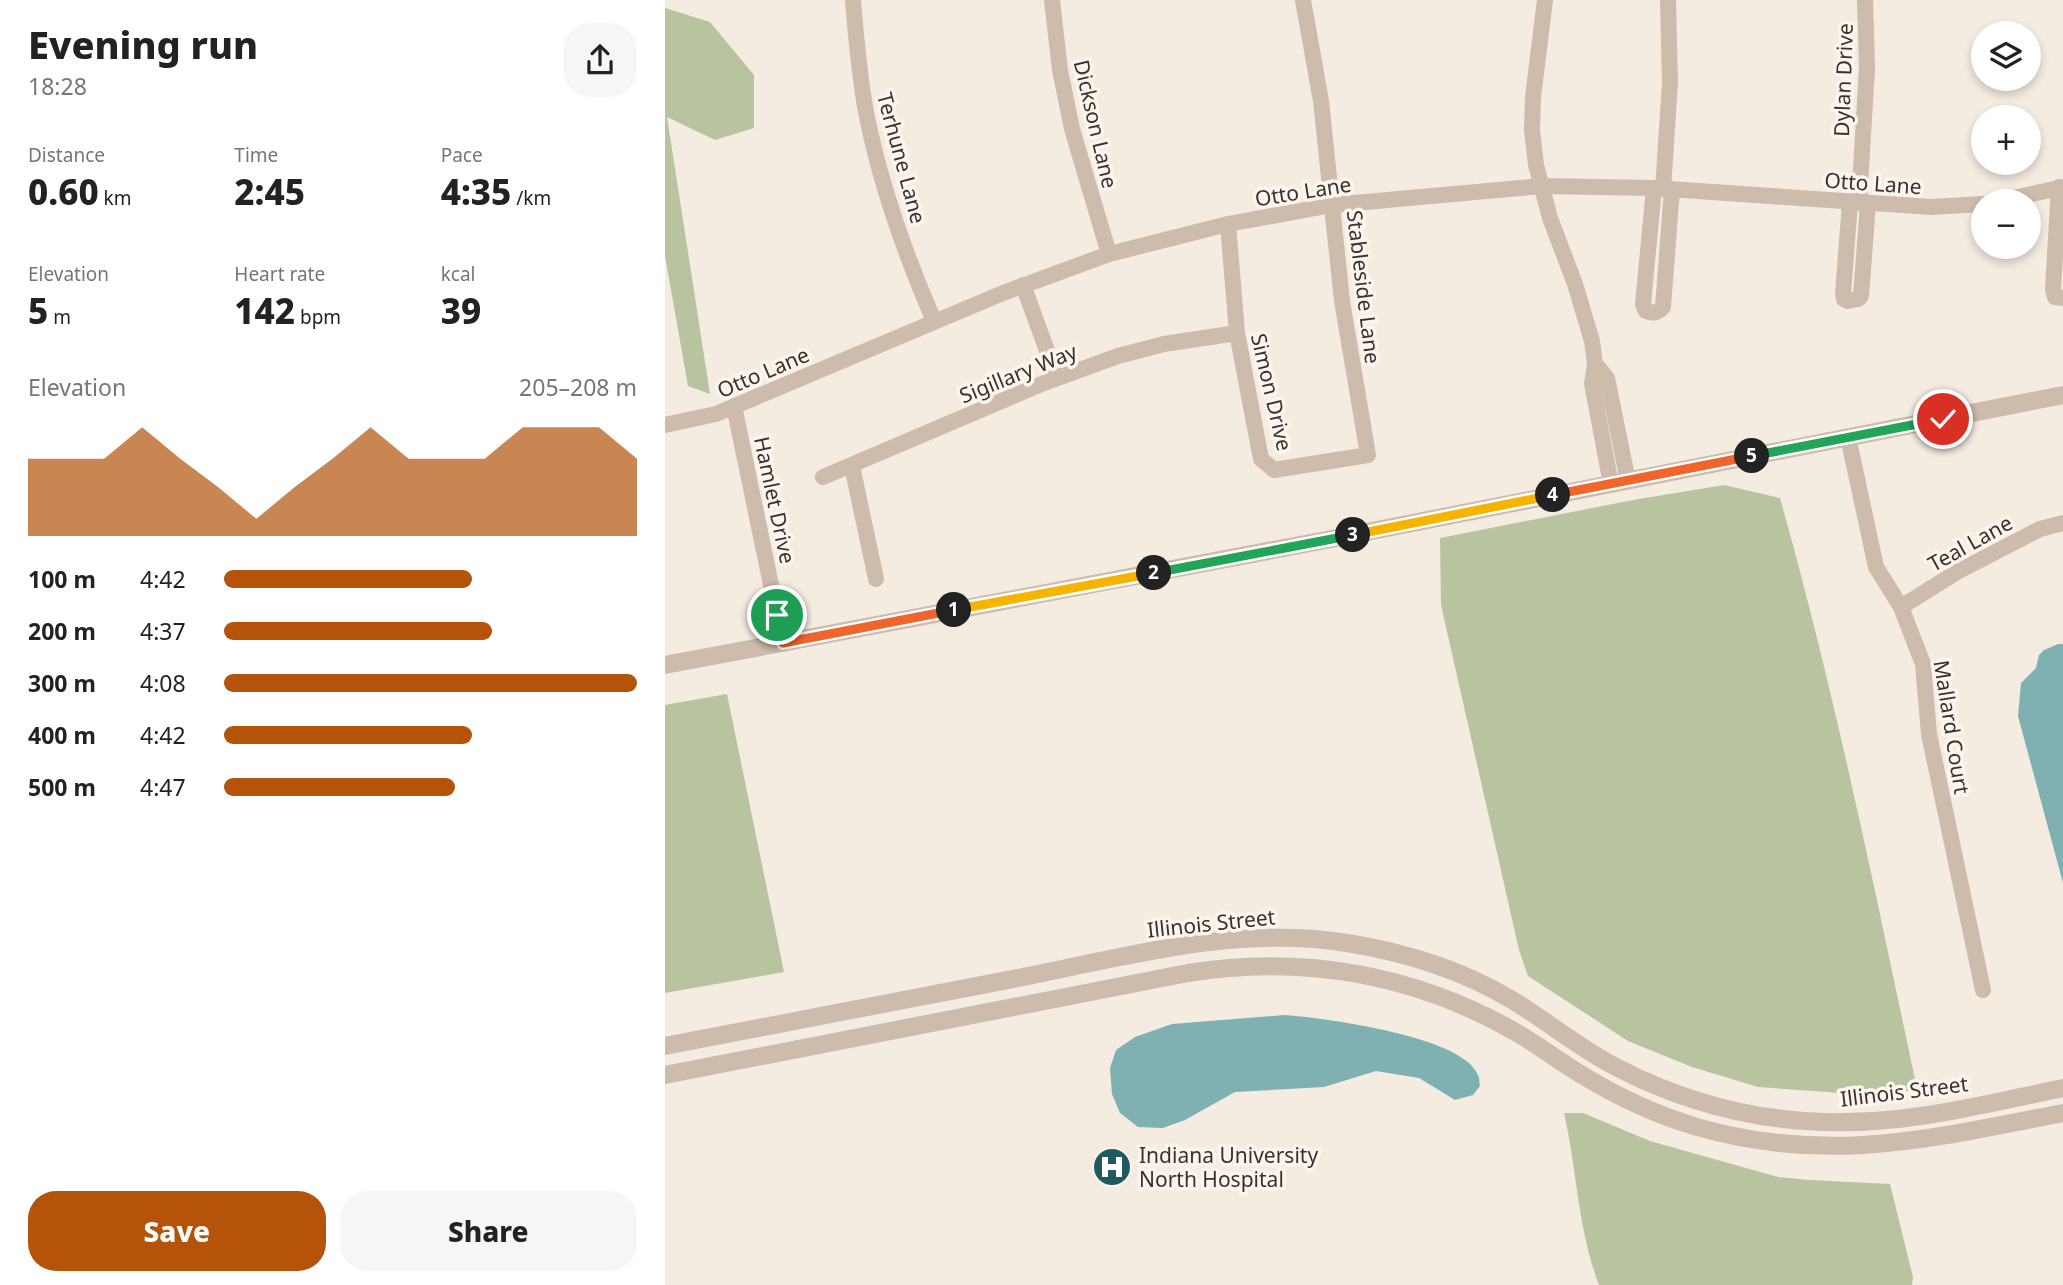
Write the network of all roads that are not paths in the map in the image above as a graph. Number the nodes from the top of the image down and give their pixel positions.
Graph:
1 (853, 0) edge
2 (1052, 0) edge
3 (1303, 0) edge
4 (1545, 0) edge
5 (1668, 0) edge
6 (1865, 0) edge
7 (1542, 186) junction
8 (2061, 187) edge
9 (1663, 189) junction
10 (2041, 192) edge
11 (1859, 203) junction
12 (1332, 205) junction
13 (1971, 205) edge
14 (1228, 224) junction
15 (1109, 254) junction
16 (1023, 285) junction
17 (2063, 298) edge
18 (935, 321) junction
19 (1237, 332) junction
20 (1057, 378) junction
21 (2063, 395) edge
22 (734, 407) junction
23 (665, 425) edge
24 (1848, 437) junction
25 (1368, 455) joint
26 (852, 466) junction
27 (823, 477) dead end
28 (1619, 482) junction
29 (2063, 523) edge
30 (876, 579) dead end
31 (1901, 607) junction
32 (783, 643) junction
33 (665, 665) edge
34 (1983, 990) dead end
35 (665, 1046) edge
36 (665, 1074) edge
37 (2063, 1088) edge
38 (2063, 1113) edge

1 - 18 street, Terhune Lane
2 - 15 street, Dickson Lane
3 - 12 street, Stableside Lane
4 - 7 street
5 - 9 street
6 - 11 street, Dylan Drive
7 - 9 street, Otto Lane
7 - 12 street, Otto Lane
7 - 28 street
8 - 10 street
8 - 17 street
9 - 9 street
9 - 11 street, Otto Lane
11 - 11 street, Dylan Drive
11 - 13 street, Otto Lane
12 - 14 street, Otto Lane
12 - 25 street, Stableside Lane
14 - 15 street, Otto Lane
14 - 19 street, Simon Drive
15 - 16 street, Otto Lane
16 - 18 street, Otto Lane
16 - 20 street
18 - 22 street, Otto Lane
19 - 20 street, Sigillary Way
19 - 25 street, Simon Drive
20 - 26 street, Sigillary Way
21 - 24 street
22 - 23 street, Otto Lane
22 - 32 street, Hamlet Drive
24 - 28 street
24 - 31 street, Mallard Court
26 - 27 street, Sigillary Way
26 - 30 street
28 - 32 street
29 - 31 street, Teal Lane
31 - 34 street, Mallard Court
32 - 33 street
35 - 37 street, Illinois Street
36 - 38 street

